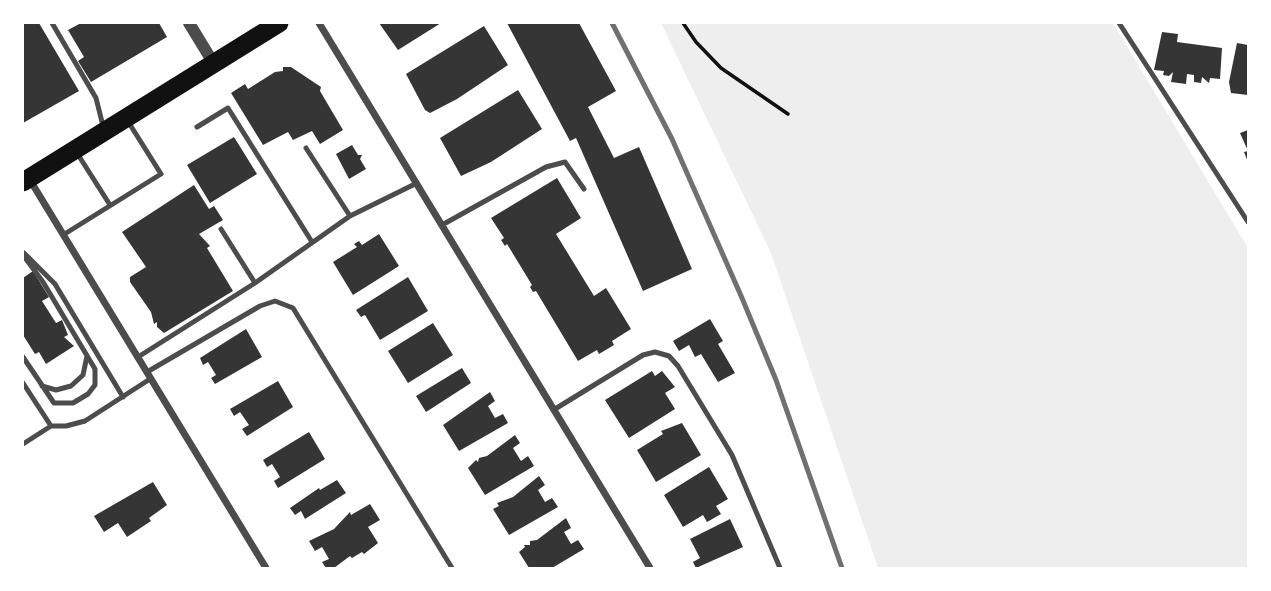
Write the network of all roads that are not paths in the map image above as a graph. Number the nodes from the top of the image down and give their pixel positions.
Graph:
1 (52, 23) edge
2 (189, 23) edge
3 (279, 23) edge
4 (319, 23) edge
5 (1119, 23) edge
6 (214, 64) junction
7 (126, 119) junction
8 (197, 127) dead end
9 (104, 132) junction
10 (306, 148) dead end
11 (75, 150) junction
12 (26, 180) edge
13 (417, 183) junction
14 (584, 189) dead end
15 (110, 205) junction
16 (351, 216) junction
17 (1248, 222) edge
18 (442, 225) junction
19 (221, 229) dead end
20 (63, 235) junction
21 (312, 242) junction
22 (23, 253) edge
23 (255, 283) junction
24 (87, 356) junction
25 (23, 357) edge
26 (138, 357) junction
27 (149, 376) junction
28 (40, 384) junction
29 (24, 387) edge
30 (123, 397) junction
31 (555, 410) junction
32 (51, 426) junction
33 (23, 444) edge
34 (266, 568) edge
35 (453, 568) edge
36 (650, 568) edge
37 (780, 568) edge

1 - 9 lane
2 - 6 street
3 - 6 highway
4 - 13 street
5 - 17 lane
6 - 7 highway
7 - 9 highway
7 - 15 lane
8 - 21 lane
9 - 11 highway
10 - 16 lane
11 - 12 highway
11 - 15 lane
12 - 20 street
13 - 16 lane
13 - 18 street
14 - 18 lane
15 - 20 lane
16 - 21 lane
18 - 31 street
19 - 23 lane
20 - 26 street
21 - 23 lane
22 - 24 lane
22 - 30 lane
23 - 26 lane
24 - 28 lane
24 - 28 lane
25 - 28 lane
26 - 27 street
27 - 30 lane
27 - 34 street
27 - 35 lane
29 - 32 lane
30 - 32 lane
31 - 36 street
31 - 37 lane
32 - 33 lane

